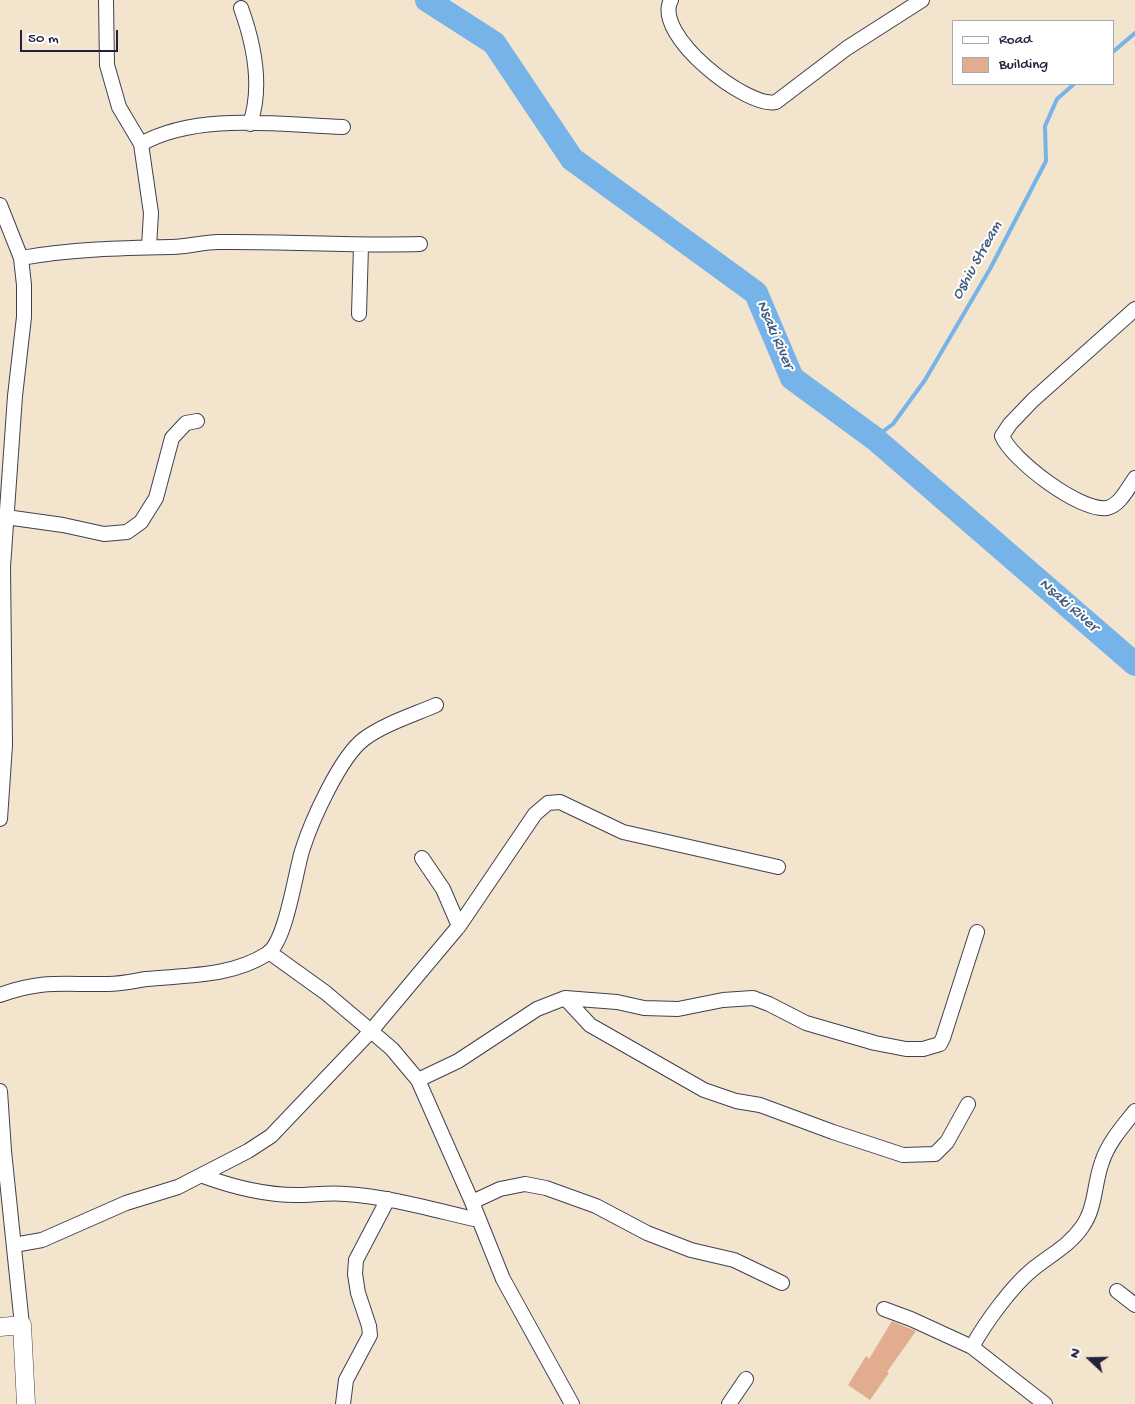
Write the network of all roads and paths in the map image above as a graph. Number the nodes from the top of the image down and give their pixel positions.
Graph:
1 (106, 0) edge
2 (670, 0) edge
3 (922, 0) edge
4 (240, 8) dead end
5 (250, 124) junction
6 (343, 127) dead end
7 (140, 144) junction
8 (0, 205) edge
9 (420, 244) dead end
10 (361, 246) junction
11 (149, 247) junction
12 (20, 258) junction
13 (1135, 309) edge
14 (359, 314) dead end
15 (196, 421) dead end
16 (1135, 478) edge
17 (4, 499) edge
18 (6, 517) junction
19 (2, 567) edge
20 (436, 705) dead end
21 (2, 746) edge
22 (0, 819) edge
23 (422, 858) dead end
24 (778, 867) dead end
25 (459, 926) junction
26 (977, 932) dead end
27 (269, 952) junction
28 (0, 994) edge
29 (565, 998) junction
30 (371, 1031) junction
31 (418, 1080) junction
32 (0, 1091) edge
33 (968, 1104) dead end
34 (1135, 1111) edge
35 (203, 1176) junction
36 (388, 1199) junction
37 (472, 1202) junction
38 (478, 1220) junction
39 (14, 1245) junction
40 (782, 1283) dead end
41 (1117, 1291) dead end
42 (1135, 1305) edge
43 (884, 1309) dead end
44 (22, 1325) junction
45 (0, 1327) edge
46 (972, 1347) junction
47 (746, 1379) dead end
48 (26, 1404) edge
49 (343, 1404) edge
50 (572, 1404) edge
51 (729, 1404) edge
52 (1045, 1404) edge

1 - 7 street
2 - 3 street
4 - 5 street
5 - 6 street
5 - 7 street
7 - 11 street
8 - 12 street
9 - 10 street
10 - 11 street
10 - 14 street
11 - 12 street
12 - 17 street
13 - 16 street
15 - 18 street
17 - 18 street
18 - 19 street
19 - 21 street
20 - 27 street
21 - 22 street
23 - 25 street
24 - 25 street
25 - 30 street
26 - 29 street
27 - 28 street
27 - 30 street
29 - 31 street
29 - 33 street
30 - 31 street
30 - 35 street
31 - 37 street
32 - 39 street
34 - 46 street
35 - 36 street
35 - 39 street
36 - 38 street
36 - 49 street
37 - 38 street
37 - 40 street
38 - 50 street
39 - 44 street
41 - 42 street
43 - 46 street
44 - 45 street
44 - 48 street
46 - 52 street
47 - 51 street

